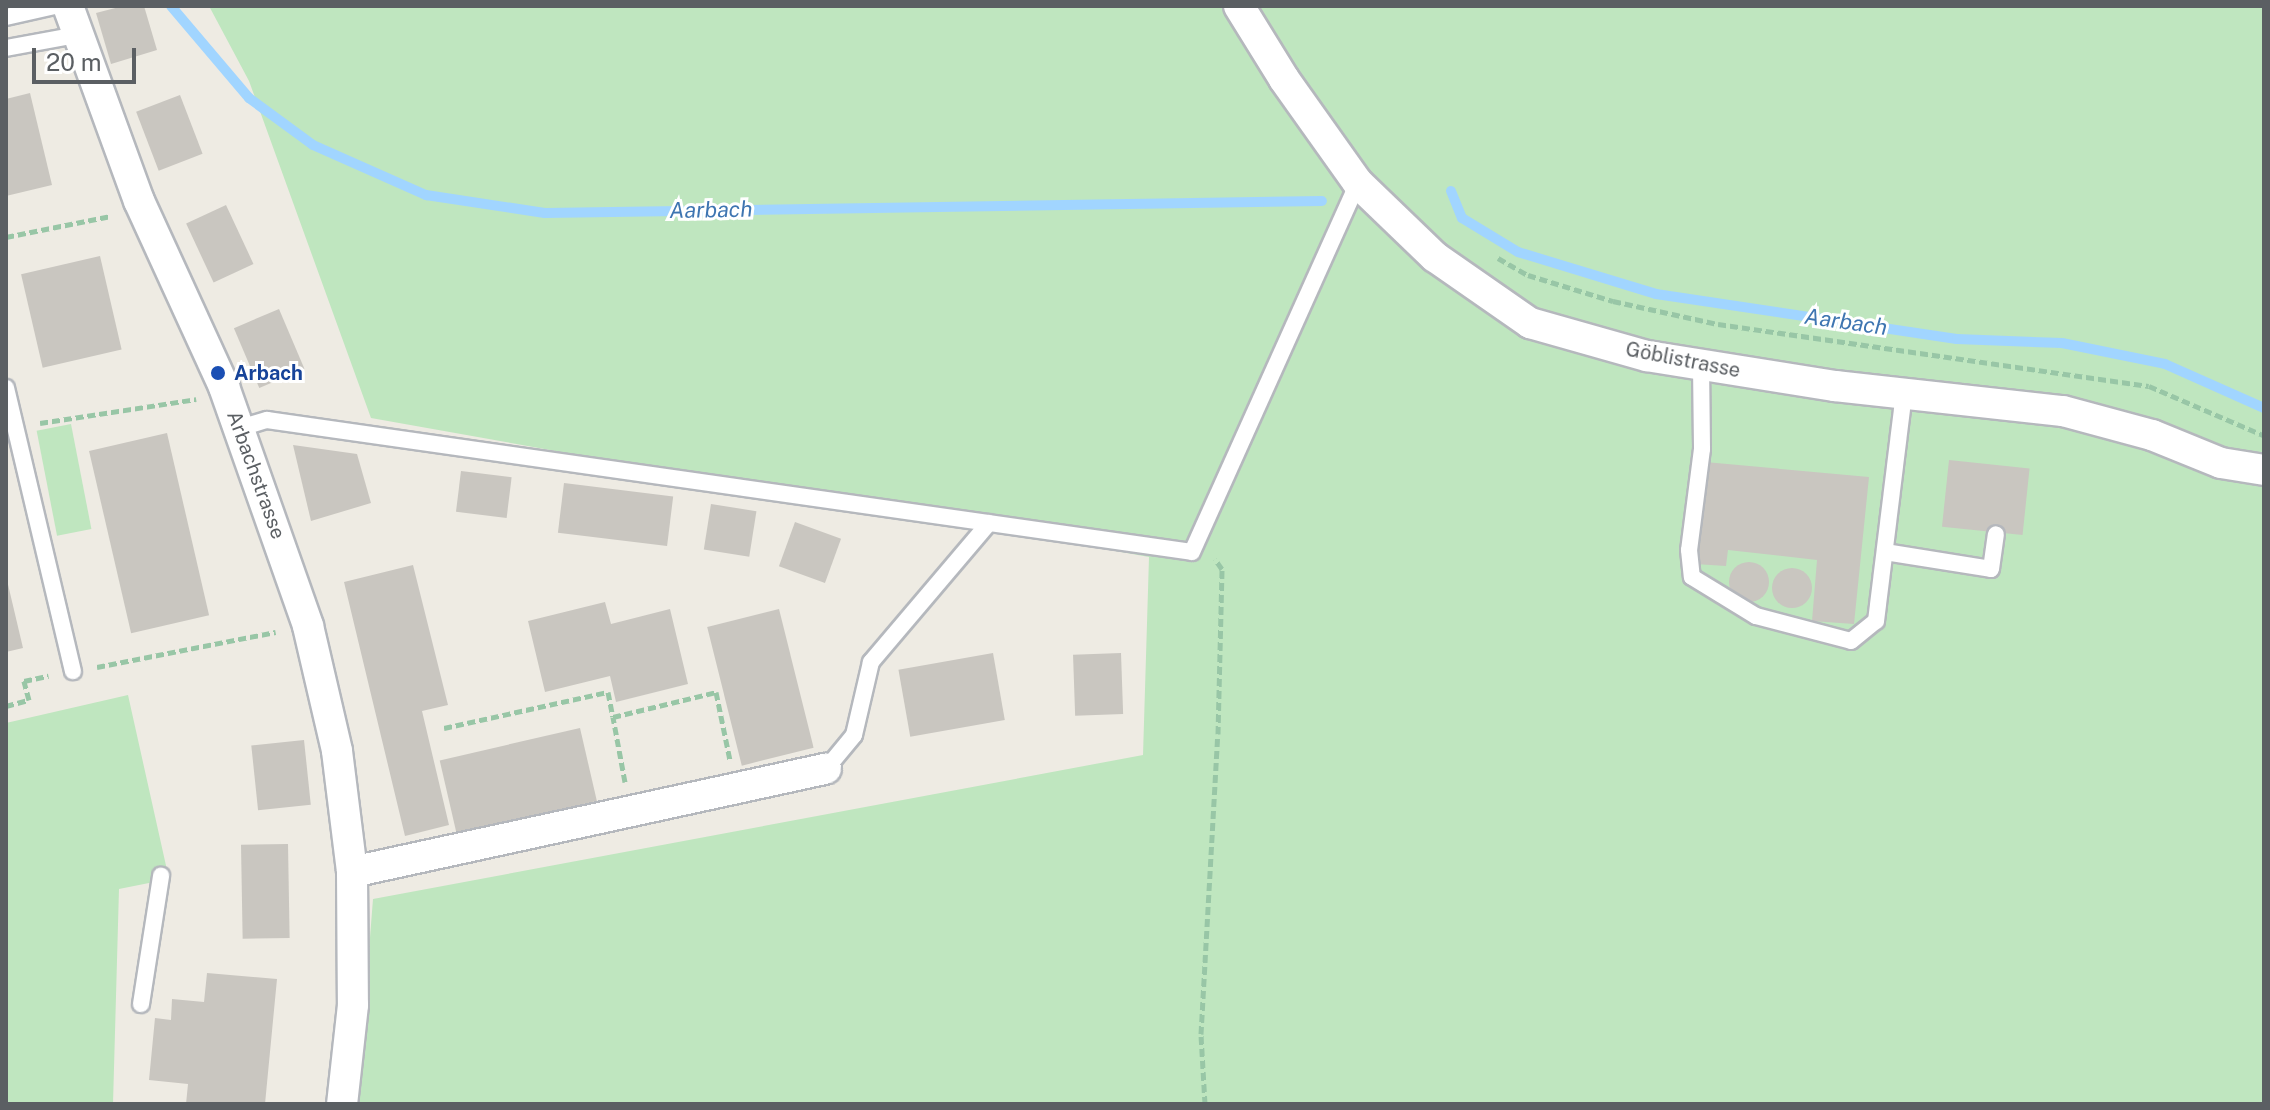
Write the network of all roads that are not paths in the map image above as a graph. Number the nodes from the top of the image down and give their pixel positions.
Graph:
1 (55, 6) edge
2 (68, 6) edge
3 (1239, 6) edge
4 (6, 17) edge
5 (77, 35) junction
6 (6, 48) edge
7 (1358, 183) junction
8 (1701, 365) junction
9 (6, 388) edge
10 (1904, 394) junction
11 (240, 428) junction
12 (2264, 470) edge
13 (989, 523) junction
14 (1996, 534) dead end
15 (1885, 552) junction
16 (73, 671) dead end
17 (826, 769) joint
18 (352, 872) junction
19 (161, 876) dead end
20 (141, 1004) dead end
21 (342, 1104) edge

1 - 4 lane
2 - 5 street, Arbachstrasse
3 - 7 street, Göblistrasse
5 - 6 lane
5 - 11 street, Arbachstrasse
7 - 8 street, Göblistrasse
7 - 13 lane
8 - 10 street, Göblistrasse
8 - 15 lane
9 - 16 lane
10 - 12 street, Göblistrasse
10 - 15 lane
11 - 13 lane
11 - 18 street, Arbachstrasse
13 - 17 lane
14 - 15 lane
17 - 18 street
18 - 21 street, Arbachstrasse
19 - 20 lane

